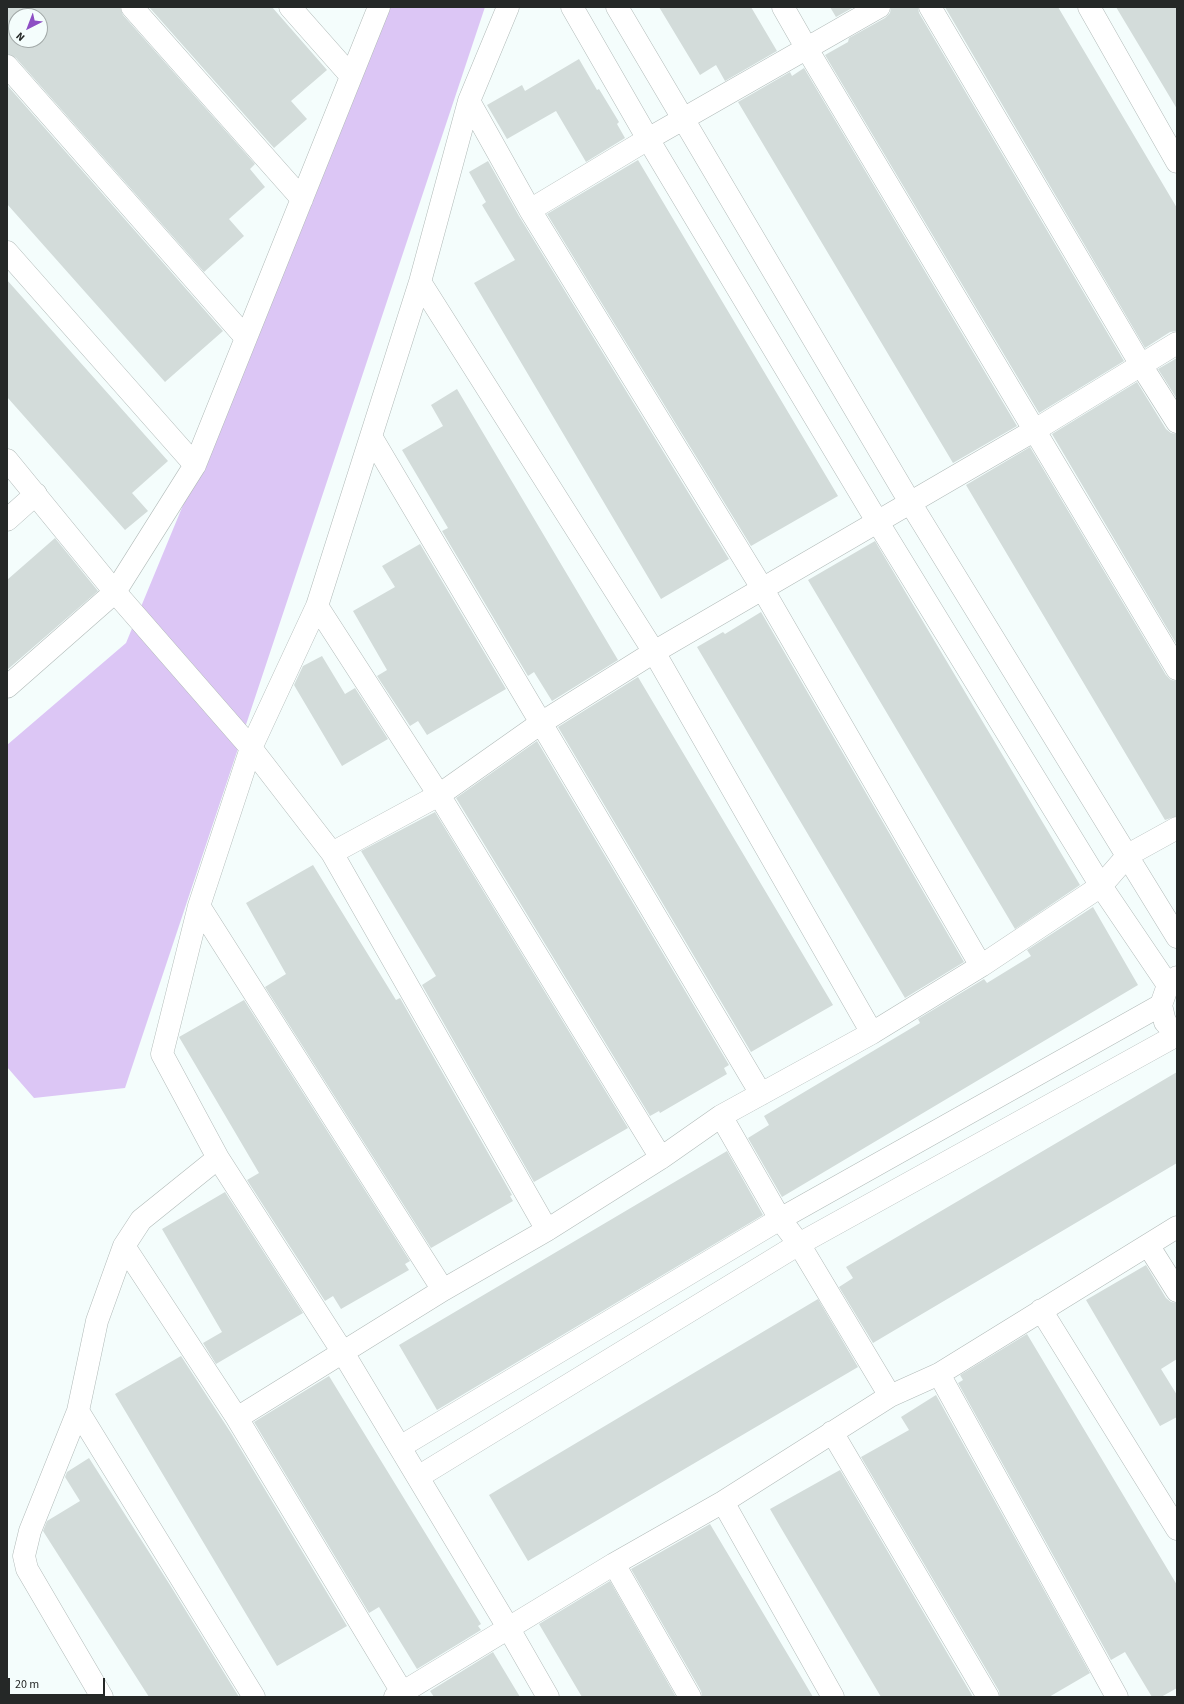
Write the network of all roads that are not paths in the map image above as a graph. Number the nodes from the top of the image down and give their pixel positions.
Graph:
1 (132, 7) edge
2 (290, 7) edge
3 (379, 7) edge
4 (508, 7) edge
5 (572, 7) edge
6 (617, 7) edge
7 (784, 7) edge
8 (879, 7) edge
9 (930, 7) edge
10 (1089, 7) edge
11 (807, 49) junction
12 (7, 66) edge
13 (351, 76) junction
14 (469, 101) junction
15 (684, 120) junction
16 (648, 139) junction
17 (1177, 162) edge
18 (302, 199) junction
19 (530, 210) junction
20 (7, 252) edge
21 (420, 282) junction
22 (246, 338) junction
23 (1177, 343) edge
24 (1141, 365) junction
25 (1177, 422) edge
26 (1036, 430) junction
27 (372, 438) junction
28 (7, 460) edge
29 (195, 465) junction
30 (36, 494) junction
31 (911, 504) junction
32 (7, 520) edge
33 (877, 521) junction
34 (762, 588) junction
35 (115, 592) junction
36 (317, 606) junction
37 (654, 652) junction
38 (1177, 669) edge
39 (7, 688) edge
40 (541, 723) junction
41 (251, 748) junction
42 (439, 795) junction
43 (1177, 828) edge
44 (332, 853) junction
45 (1128, 856) junction
46 (1101, 886) junction
47 (199, 906) junction
48 (1177, 937) edge
49 (981, 966) junction
50 (1172, 981) edge
51 (1161, 1005) junction
52 (872, 1033) junction
53 (1177, 1035) edge
54 (761, 1094) junction
55 (721, 1116) junction
56 (218, 1158) junction
57 (660, 1158) junction
58 (780, 1219) junction
59 (1177, 1227) edge
60 (547, 1230) junction
61 (799, 1244) junction
62 (1148, 1245) junction
63 (124, 1246) junction
64 (443, 1290) junction
65 (1177, 1291) edge
66 (1041, 1310) junction
67 (342, 1351) junction
68 (938, 1374) junction
69 (890, 1396) junction
70 (78, 1411) junction
71 (237, 1418) junction
72 (832, 1432) junction
73 (400, 1447) junction
74 (418, 1477) junction
75 (723, 1502) junction
76 (1177, 1529) edge
77 (614, 1564) junction
78 (509, 1629) junction
79 (1107, 1694) edge
80 (401, 1696) edge
81 (102, 1697) edge
82 (254, 1697) edge
83 (548, 1697) edge
84 (690, 1697) edge
85 (833, 1697) edge
86 (988, 1697) edge

1 - 18 street
2 - 13 street
3 - 13 street
4 - 14 street
5 - 16 street
6 - 15 street
7 - 11 street
8 - 11 street
9 - 24 street
10 - 17 street
11 - 15 street
11 - 26 street
12 - 22 street
13 - 18 street
14 - 19 street
14 - 21 street
15 - 16 street
15 - 31 street
16 - 19 street
16 - 33 street
18 - 22 street
19 - 34 street
20 - 29 street
21 - 27 street
21 - 37 street
22 - 29 street
23 - 24 street
24 - 25 street
24 - 26 street
26 - 31 street
26 - 38 street
27 - 36 street
27 - 40 street
28 - 30 street
29 - 35 street
30 - 32 street
30 - 35 street
31 - 33 street
31 - 45 street
33 - 34 street
33 - 46 street
34 - 37 street
34 - 49 street
35 - 39 street
35 - 41 street
36 - 41 street
36 - 42 street
37 - 40 street
37 - 52 street
40 - 42 street
40 - 54 street
41 - 44 street
41 - 47 street
42 - 44 street
42 - 57 street
43 - 45 street
44 - 60 street
45 - 46 street
45 - 48 street
46 - 49 street
46 - 50 street
47 - 56 street
47 - 64 street
49 - 52 street
50 - 51 street
51 - 53 street
51 - 58 street
52 - 54 street
53 - 61 street
54 - 55 street
55 - 57 street
55 - 58 street
56 - 63 street
56 - 67 street
57 - 60 street
58 - 61 street
58 - 73 street
59 - 62 street
60 - 64 street
61 - 69 street
61 - 74 street
62 - 65 street
62 - 66 street
63 - 70 street
63 - 71 street
64 - 67 street
66 - 68 street
66 - 76 street
67 - 71 street
67 - 73 street
68 - 69 street
68 - 79 street
69 - 72 street
70 - 81 street
70 - 82 street
71 - 80 street
72 - 75 street
72 - 86 street
73 - 74 street
74 - 78 street
75 - 77 street
75 - 85 street
77 - 78 street
77 - 84 street
78 - 80 street
78 - 83 street

